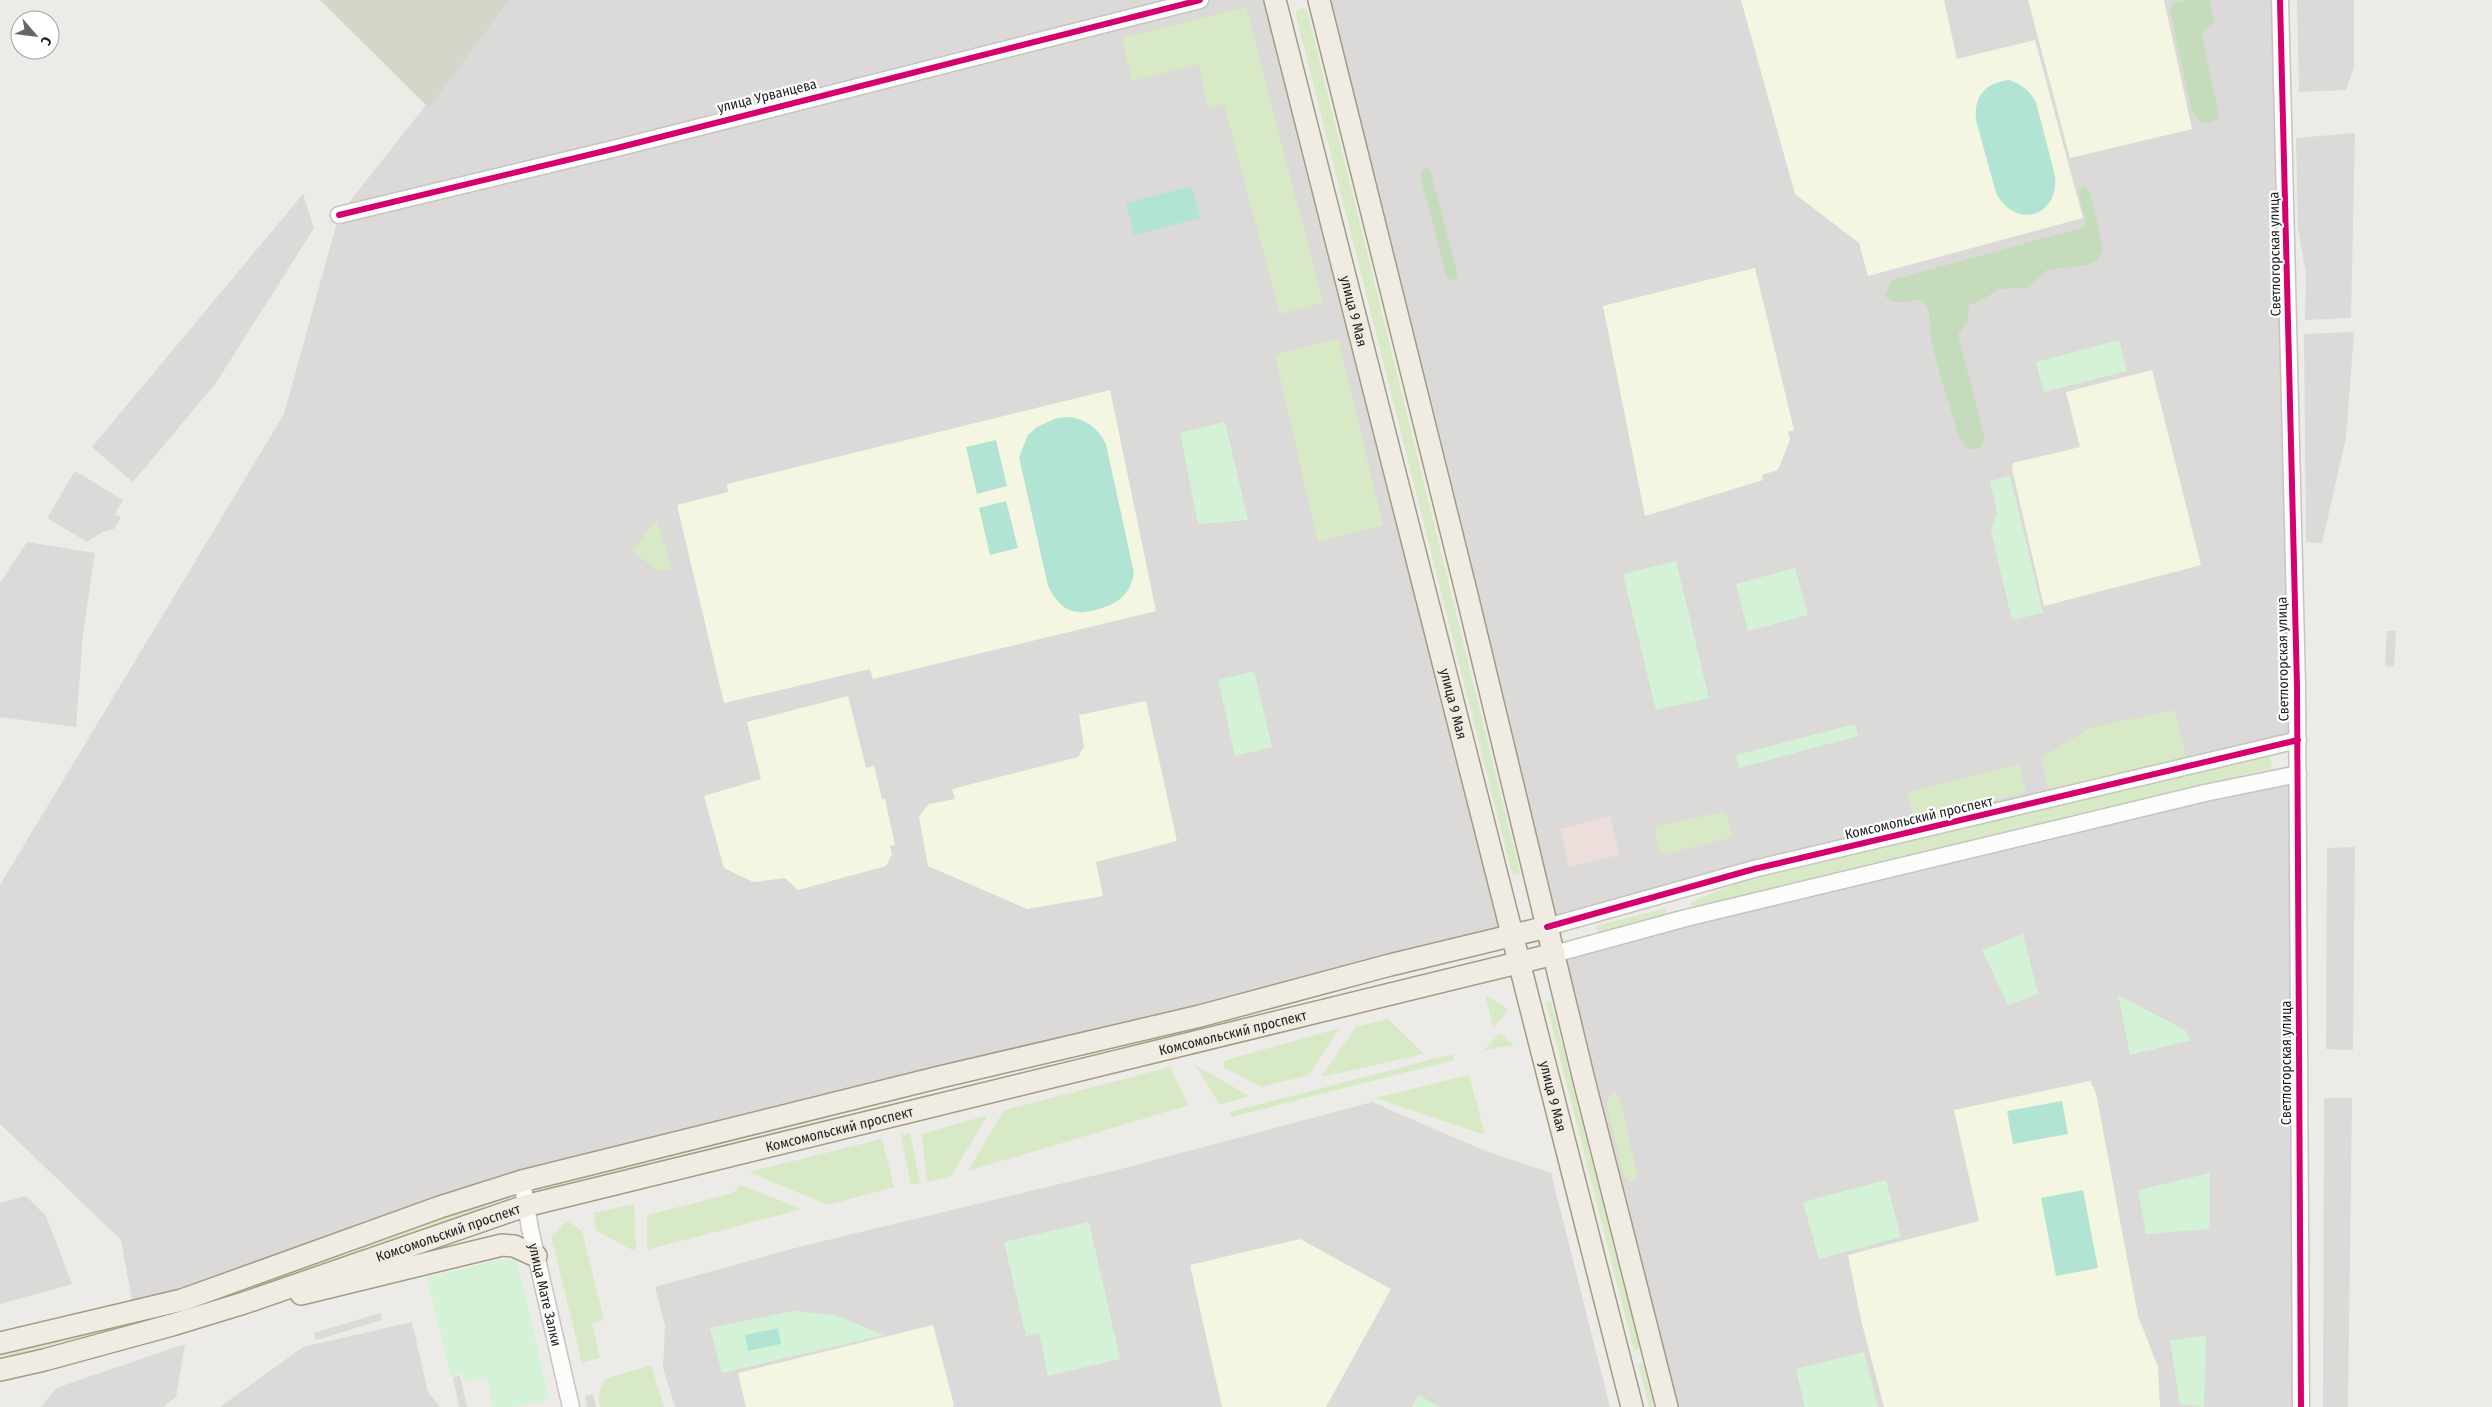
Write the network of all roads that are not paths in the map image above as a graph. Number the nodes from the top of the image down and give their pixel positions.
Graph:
1 (1200, 0) edge
2 (1275, 0) edge
3 (1318, 0) edge
4 (2280, 0) edge
5 (339, 215) dead end
6 (2298, 740) junction
7 (2298, 774) junction
8 (1679, 891) junction
9 (1686, 918) junction
10 (1548, 927) junction
11 (1513, 936) junction
12 (1554, 954) junction
13 (1521, 962) junction
14 (940, 1077) junction
15 (946, 1102) junction
16 (522, 1181) junction
17 (525, 1206) junction
18 (536, 1256) junction
19 (244, 1303) junction
20 (0, 1343) edge
21 (0, 1370) edge
22 (572, 1407) edge
23 (1632, 1407) edge
24 (1667, 1407) edge
25 (2301, 1407) edge

1 - 5 street, улица Урванцева
2 - 11 main road, улица 9 Мая
3 - 10 main road
4 - 6 street, Светлогорская улица
6 - 7 street, Светлогорская улица
6 - 8 street, Комсомольский проспект
7 - 9 street, Комсомольский проспект
7 - 25 street, Светлогорская улица
8 - 9 street
8 - 10 street, Комсомольский проспект
9 - 12 street, Комсомольский проспект
10 - 11 main road, Комсомольский проспект
10 - 12 main road
11 - 13 main road, улица 9 Мая
11 - 14 main road, Комсомольский проспект
12 - 13 main road, Комсомольский проспект
12 - 24 main road
13 - 15 main road, Комсомольский проспект
13 - 23 main road, улица 9 Мая
14 - 15 main road
14 - 16 main road, Комсомольский проспект
15 - 17 main road, Комсомольский проспект
16 - 17 street, улица Мате Залки
16 - 20 main road, Комсомольский проспект
17 - 18 street, улица Мате Залки
17 - 19 main road, Комсомольский проспект
18 - 19 main road
18 - 22 street, улица Мате Залки
19 - 21 main road, Комсомольский проспект

